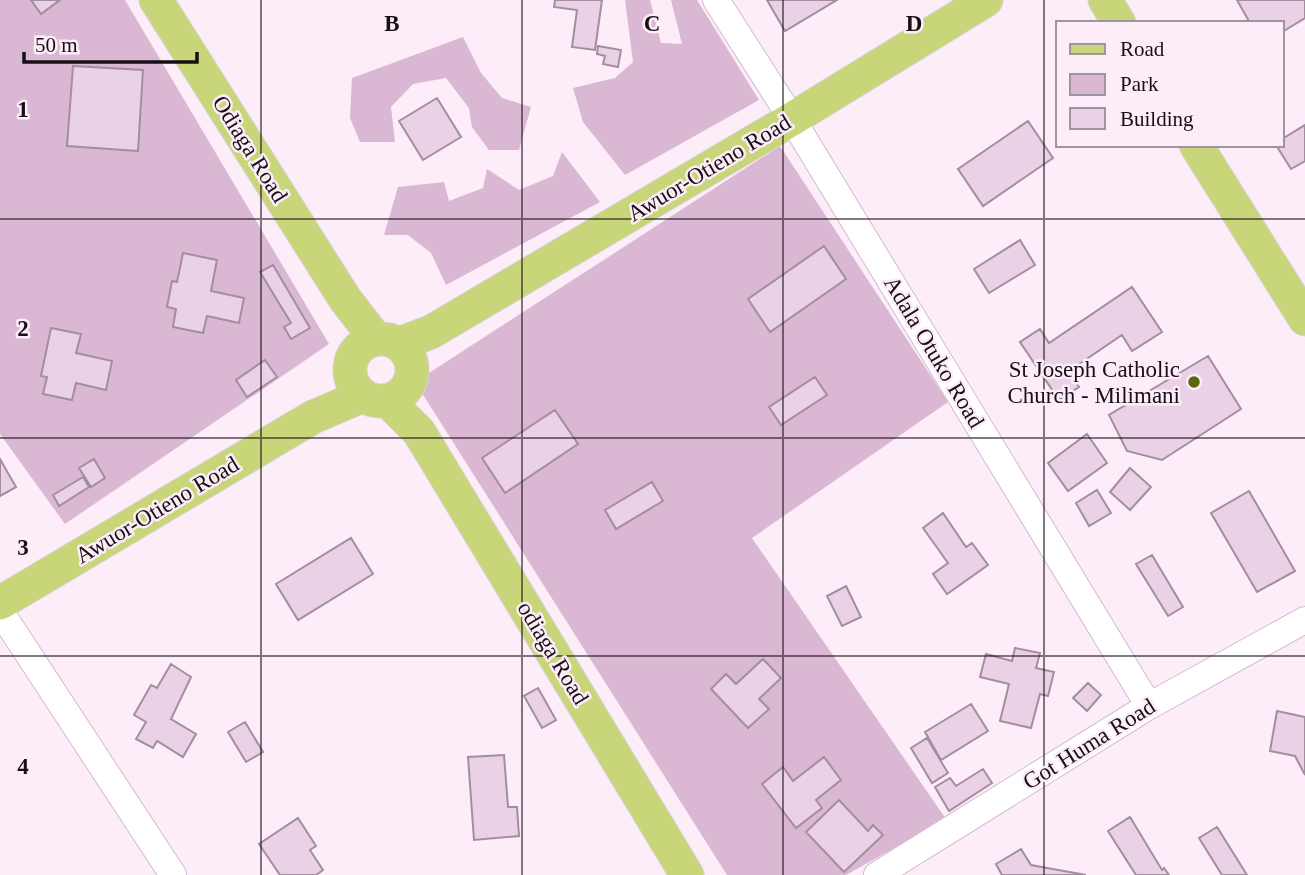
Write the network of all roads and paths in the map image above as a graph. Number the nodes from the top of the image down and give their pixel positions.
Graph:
1 (156, 0) edge
2 (716, 0) edge
3 (986, 0) edge
4 (1105, 0) edge
5 (1118, 21) edge
6 (792, 119) junction
7 (1197, 147) edge
8 (1305, 319) edge
9 (382, 370) junction
10 (0, 603) edge
11 (0, 611) edge
12 (1305, 620) edge
13 (1149, 706) junction
14 (173, 875) edge
15 (687, 875) edge
16 (877, 875) edge

1 - 9 main road, Odiaga Road
2 - 6 street, Adala Otuko Road
3 - 6 main road, Awuor-Otieno Road
4 - 5 main road
6 - 9 main road, Awuor-Otieno Road
6 - 13 street, Adala Otuko Road
7 - 8 main road
9 - 10 main road, Awuor-Otieno Road
9 - 15 main road, odiaga Road
11 - 14 street
12 - 13 street, Got Huma Road
13 - 16 street, Got Huma Road

